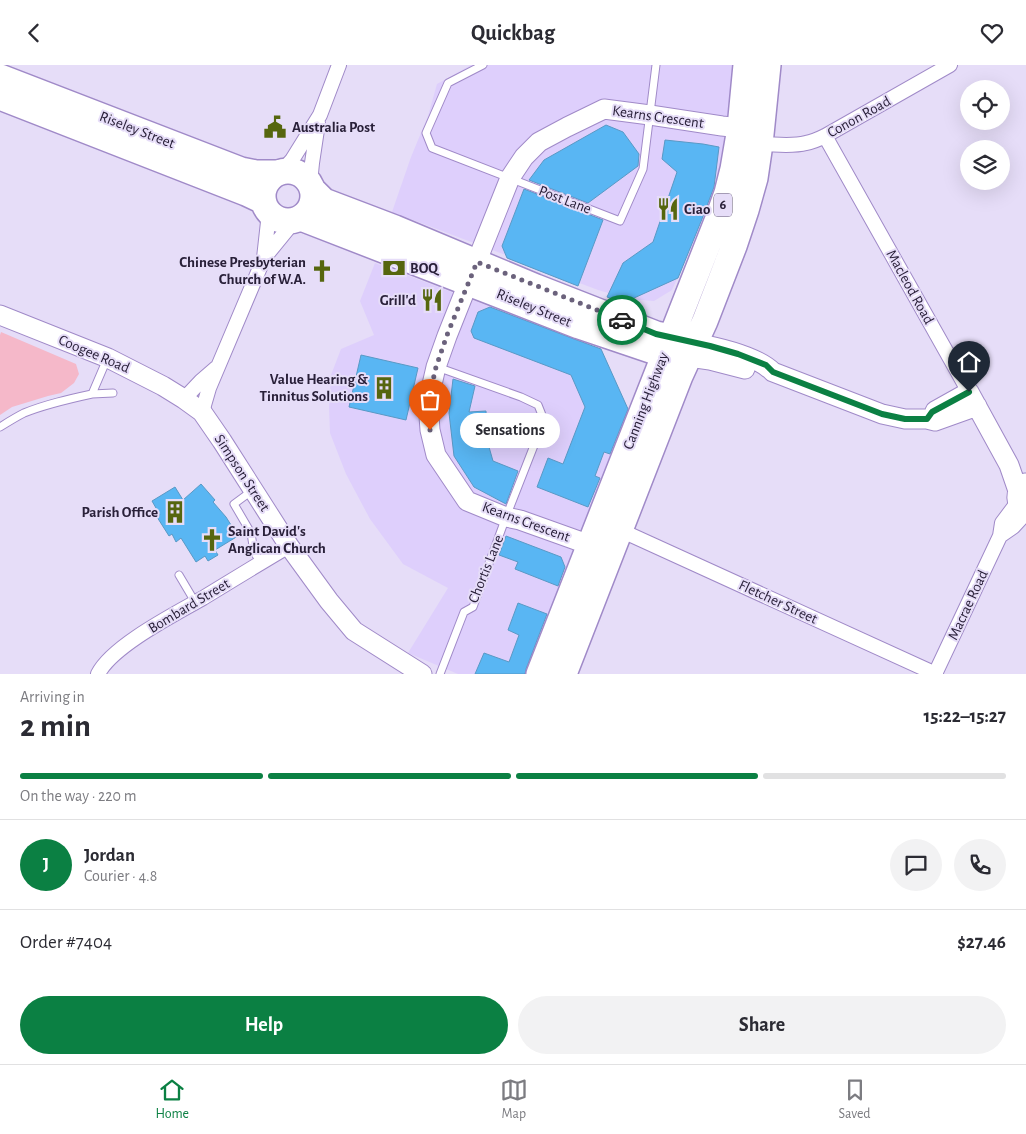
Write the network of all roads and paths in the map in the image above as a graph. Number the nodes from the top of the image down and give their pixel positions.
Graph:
1 (339, 65) edge
2 (482, 65) edge
3 (656, 65) edge
4 (746, 65) edge
5 (768, 65) edge
6 (950, 65) edge
7 (0, 77) edge
8 (0, 97) edge
9 (320, 115) junction
10 (650, 115) junction
11 (740, 128) junction
12 (825, 136) junction
13 (760, 143) junction
14 (279, 172) junction
15 (510, 178) junction
16 (312, 186) junction
17 (266, 207) junction
18 (298, 219) junction
19 (264, 258) junction
20 (473, 272) junction
21 (684, 304) junction
22 (0, 315) edge
23 (632, 334) junction
24 (668, 345) junction
25 (692, 350) junction
26 (108, 358) junction
27 (219, 365) junction
28 (436, 367) junction
29 (113, 393) dead end
30 (92, 394) junction
31 (184, 399) junction
32 (973, 399) junction
33 (643, 409) junction
34 (202, 412) junction
35 (0, 427) edge
36 (253, 490) junction
37 (1023, 496) edge
38 (506, 517) junction
39 (620, 530) junction
40 (590, 545) junction
41 (289, 546) junction
42 (261, 563) junction
43 (179, 575) dead end
44 (195, 602) junction
45 (98, 674) edge
46 (422, 674) edge
47 (440, 674) edge
48 (539, 674) edge
49 (564, 674) edge
50 (936, 674) edge

1 - 9 street
2 - 15 lane, Post Lane
3 - 10 lane
4 - 11 highway, Canning Highway / 6
5 - 13 highway, Canning Highway / 6
6 - 12 street, Conon Road
7 - 14 highway, Riseley Street
8 - 17 highway, Riseley Street
9 - 14 street
9 - 16 street
10 - 11 street, Kearns Crescent
10 - 15 street, Kearns Crescent
10 - 15 lane, Post Lane
11 - 21 highway, Canning Highway / 6
12 - 13 street, Conon Road
12 - 32 street, Macleod Road
13 - 25 highway, Canning Highway / 6
14 - 16 highway, Riseley Street
14 - 17 highway
15 - 20 street, Kearns Crescent
16 - 18 highway
16 - 20 highway, Riseley Street
17 - 18 highway, Riseley Street
17 - 19 street
18 - 19 street
18 - 20 highway, Riseley Street
19 - 27 street
20 - 23 highway, Riseley Street
20 - 28 street, Kearns Crescent
21 - 23 highway
21 - 24 highway, Canning Highway / 6
22 - 26 street, Coogee Road
23 - 24 highway, Riseley Street
23 - 33 highway
24 - 25 highway, Riseley Street
24 - 33 highway, Canning Highway / 6
25 - 32 street, Riseley Street
25 - 39 highway, Canning Highway / 6
26 - 30 lane
26 - 31 street, Coogee Road
27 - 31 street
27 - 34 street
28 - 38 street, Kearns Crescent
28 - 38 lane, Chortis Lane
29 - 30 lane
30 - 35 lane
31 - 34 street, Simpson Street
32 - 37 street, Macleod Road
33 - 40 highway, Canning Highway / 6
34 - 36 street, Simpson Street
36 - 41 street, Simpson Street
36 - 42 lane
37 - 50 street, Macrae Road
38 - 40 street, Kearns Crescent
38 - 47 lane, Chortis Lane
39 - 49 highway, Canning Highway / 6
39 - 50 street, Fletcher Street
40 - 48 highway, Canning Highway / 6
41 - 42 street, Bombard Street
41 - 46 street, Simpson Street
42 - 44 street, Bombard Street
43 - 44 lane
44 - 45 street, Bombard Street

